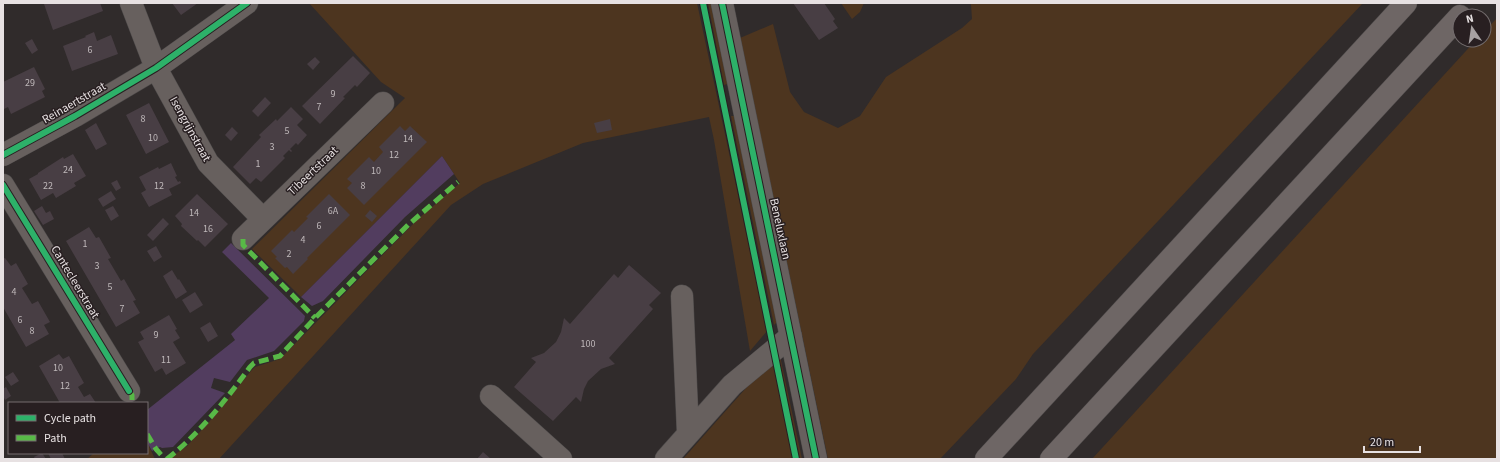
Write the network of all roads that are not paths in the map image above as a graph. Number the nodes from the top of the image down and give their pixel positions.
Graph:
1 (131, 3) edge
2 (247, 3) edge
3 (722, 3) edge
4 (1406, 3) edge
5 (1452, 25) edge
6 (156, 68) junction
7 (383, 103) dead end
8 (3, 155) edge
9 (3, 185) edge
10 (263, 219) junction
11 (243, 239) dead end
12 (682, 296) dead end
13 (791, 336) junction
14 (129, 391) dead end
15 (491, 396) dead end
16 (688, 434) junction
17 (561, 459) edge
18 (666, 459) edge
19 (816, 459) edge
20 (986, 459) edge
21 (1051, 459) edge

1 - 6 street, Isengrijnstraat
2 - 6 street
3 - 13 street, Beneluxlaan
4 - 20 highway
5 - 21 highway
6 - 8 street, Reinaertstraat
6 - 10 street, Isengrijnstraat
7 - 10 street, Tibeertstraat
9 - 14 street, Cantecleerstraat
10 - 11 street, Tibeertstraat
12 - 16 street
13 - 16 street
13 - 19 street, Beneluxlaan
15 - 17 street
16 - 18 street

